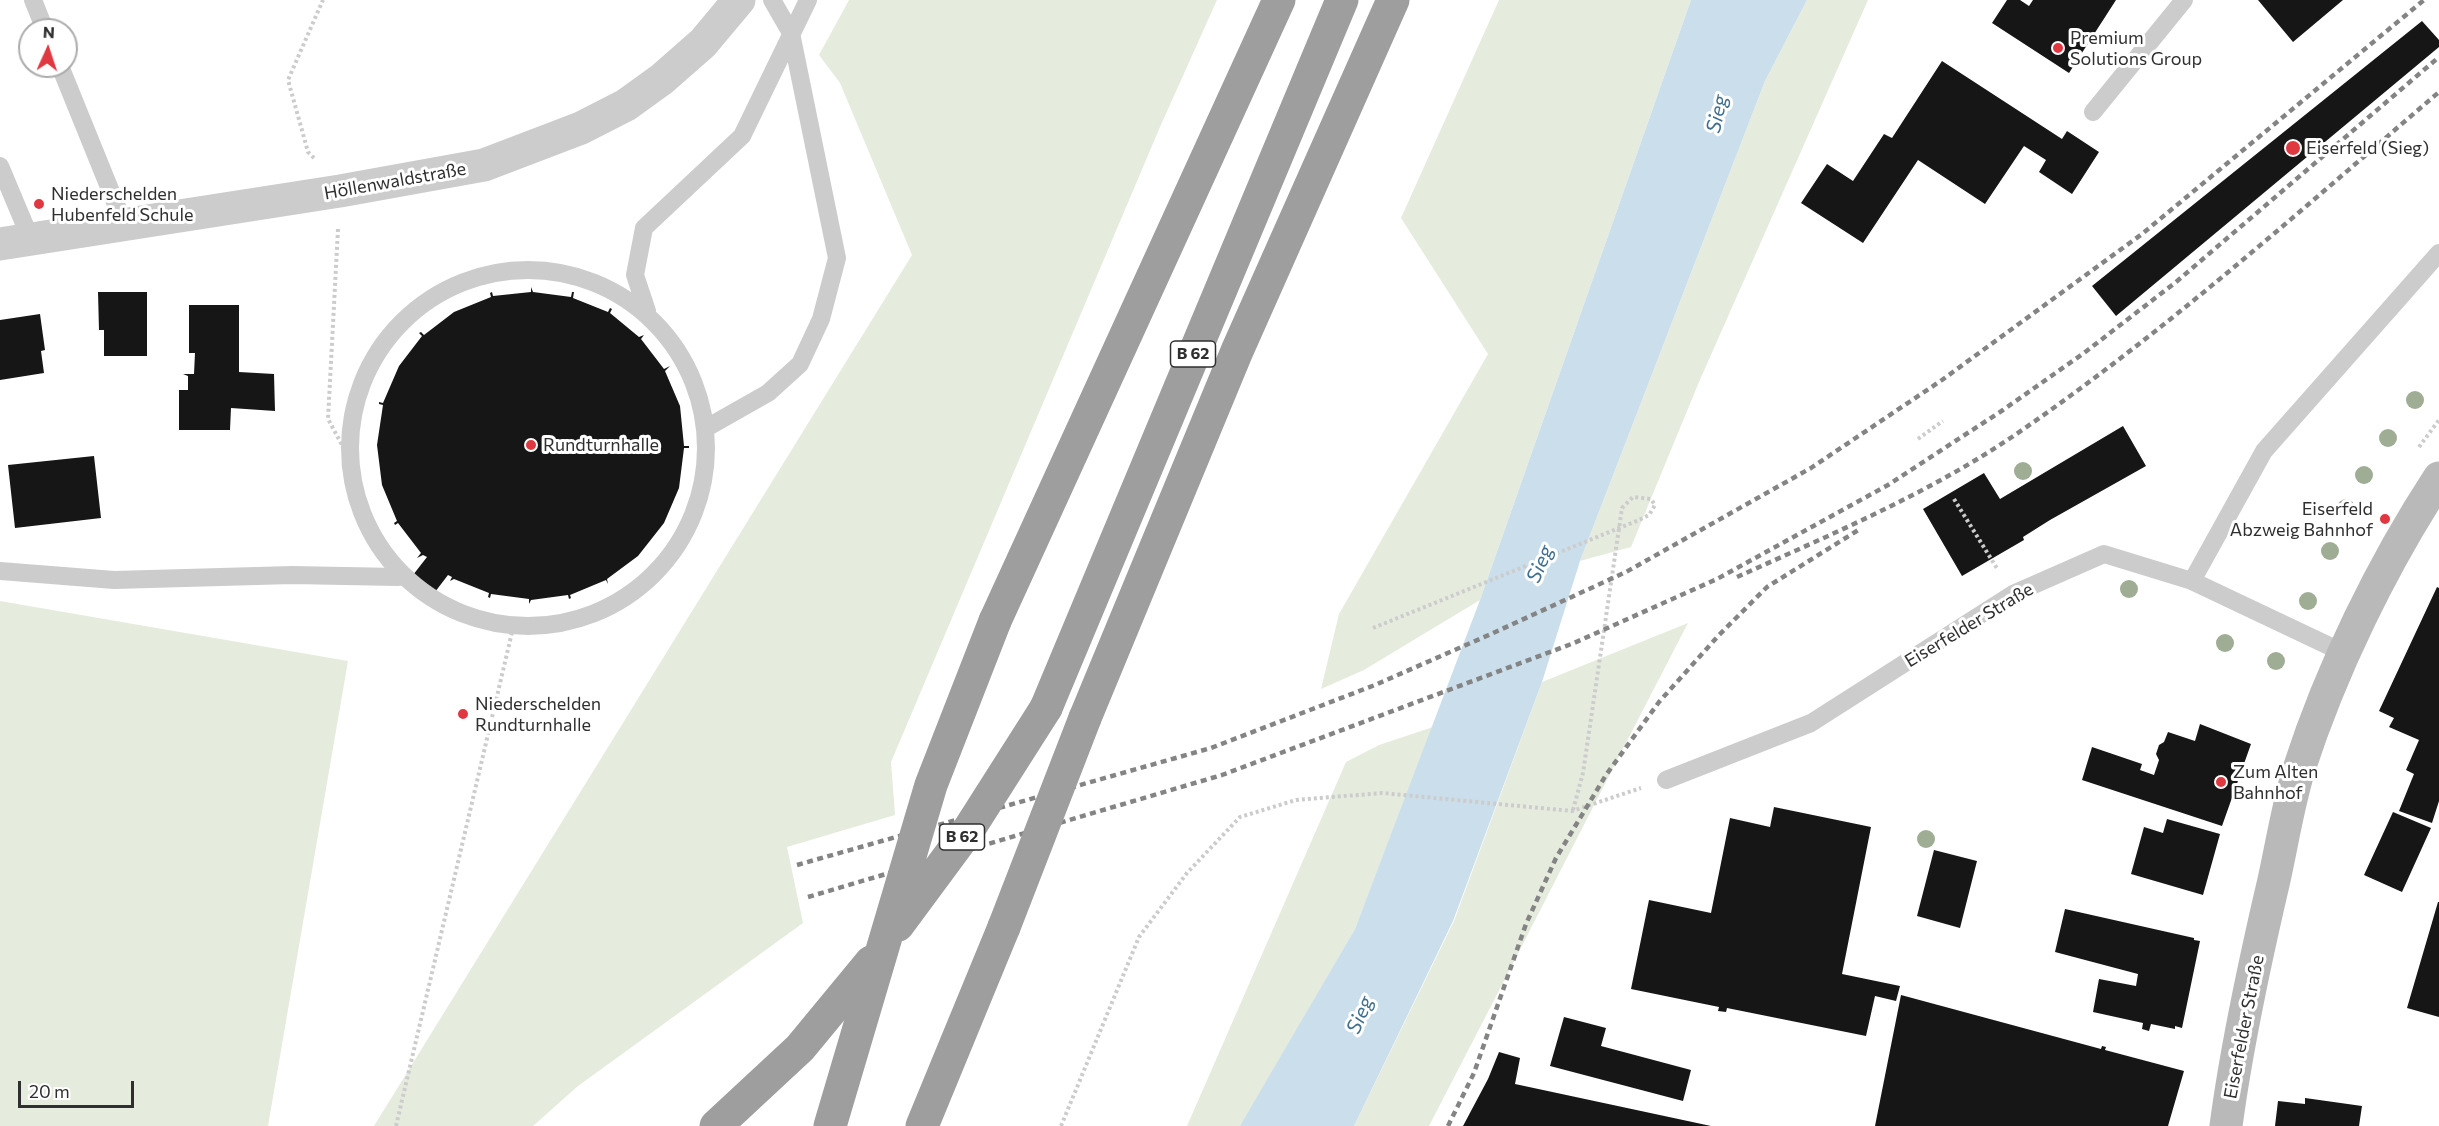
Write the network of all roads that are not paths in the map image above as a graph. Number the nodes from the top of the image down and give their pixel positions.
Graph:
1 (33, 0) edge
2 (739, 0) edge
3 (772, 0) edge
4 (808, 0) edge
5 (1280, 0) edge
6 (1342, 0) edge
7 (1393, 0) edge
8 (2184, 0) edge
9 (40, 18) edge
10 (791, 33) junction
11 (65, 78) edge
12 (2093, 112) dead end
13 (0, 166) edge
14 (124, 224) junction
15 (15, 242) edge
16 (2439, 253) edge
17 (647, 311) junction
18 (1237, 351) junction
19 (708, 427) junction
20 (2439, 478) edge
21 (0, 571) edge
22 (398, 577) junction
23 (2192, 581) junction
24 (2344, 653) junction
25 (1046, 708) junction
26 (1666, 780) road end
27 (716, 1126) edge
28 (830, 1126) edge
29 (922, 1126) edge
30 (2226, 1126) edge

1 - 9 lane
2 - 14 street, Höllenwaldstraße
3 - 10 lane
4 - 10 lane
5 - 28 highway, bridge
6 - 25 highway, B 62
7 - 18 highway, B 62
8 - 12 lane
10 - 17 lane
10 - 19 lane
11 - 14 lane
13 - 15 lane
14 - 15 street, Höllenwaldstraße
16 - 23 lane
17 - 19 lane
17 - 22 lane
18 - 25 highway, B 62
18 - 29 highway, B 62, bridge
19 - 22 lane
20 - 24 main road, Eiserfelder Straße
21 - 22 lane
23 - 24 lane, Eiserfelder Straße
23 - 26 lane, Eiserfelder Straße
24 - 30 main road, Eiserfelder Straße
25 - 27 highway, B 62, bridge

